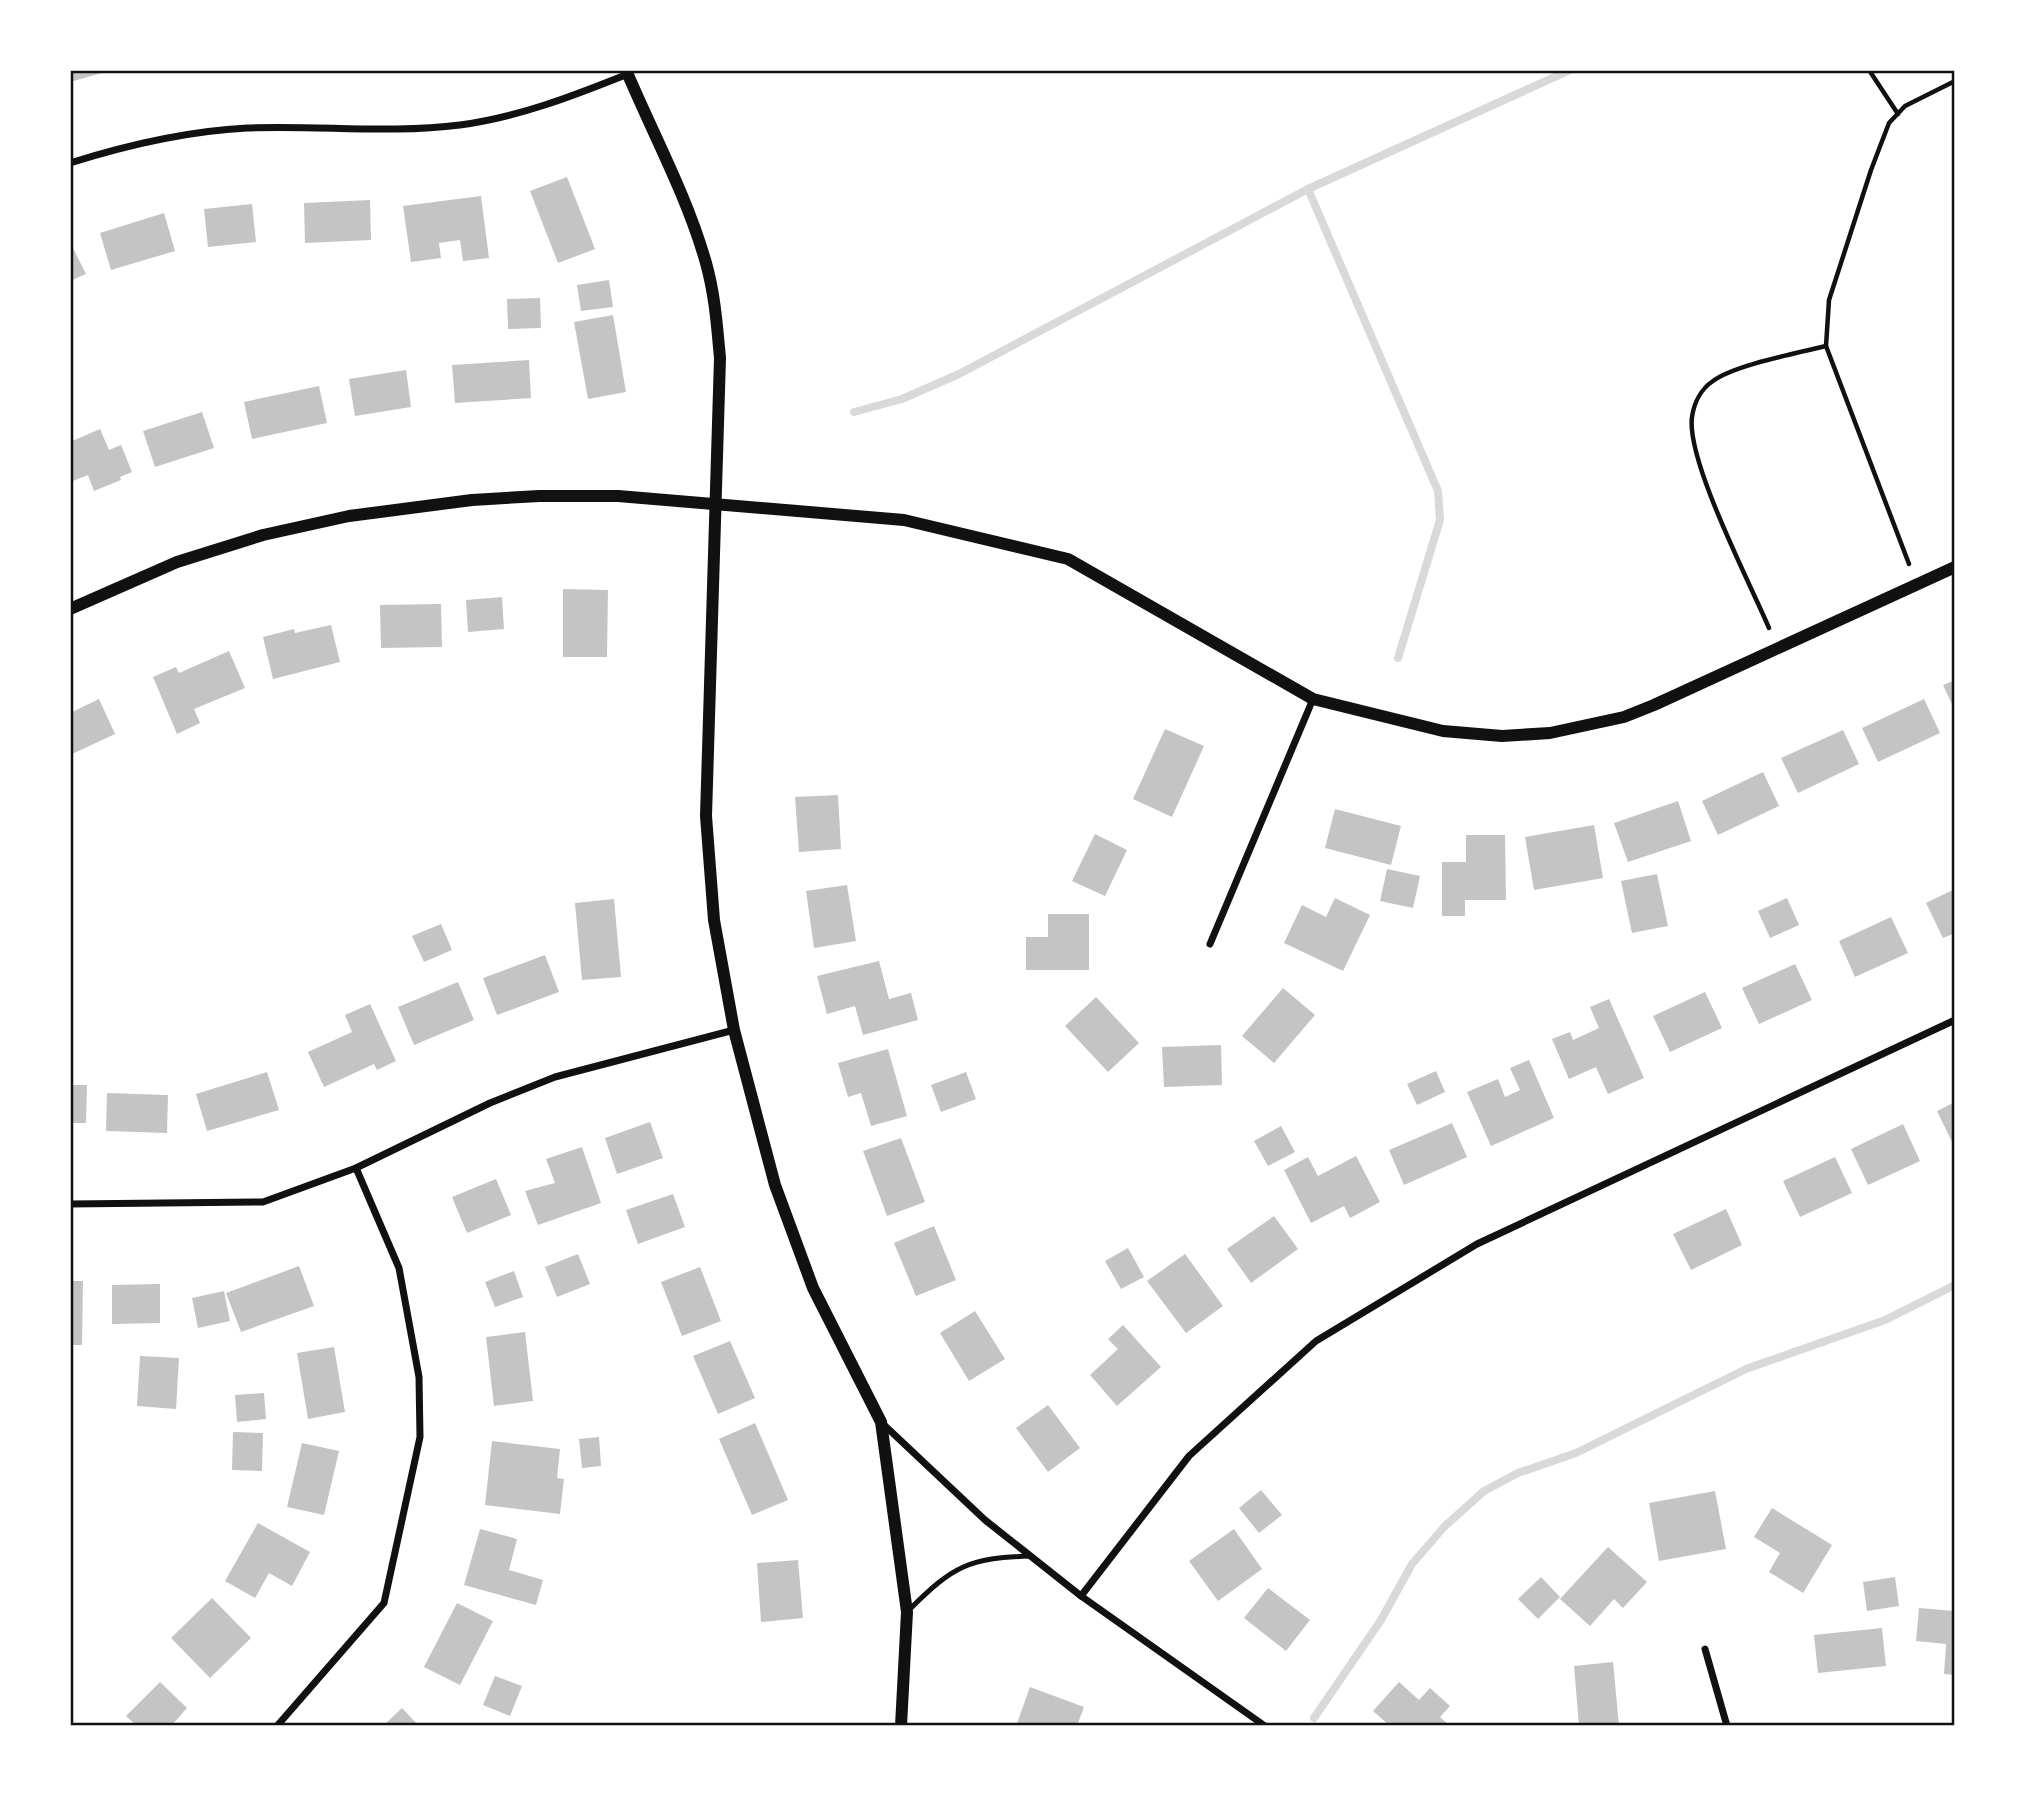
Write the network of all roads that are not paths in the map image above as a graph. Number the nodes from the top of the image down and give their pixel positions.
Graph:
1 (627, 72) edge
2 (70, 163) edge
3 (715, 504) junction
4 (1955, 567) edge
5 (70, 609) edge
6 (1313, 699) junction
7 (1210, 944) dead end
8 (1955, 1020) edge
9 (734, 1030) junction
10 (356, 1168) junction
11 (70, 1204) edge
12 (881, 1422) junction
13 (1031, 1556) junction
14 (1082, 1596) junction
15 (907, 1612) junction
16 (1705, 1649) dead end
17 (276, 1726) edge
18 (901, 1726) edge
19 (1265, 1726) edge
20 (1727, 1726) edge

1 - 2 street
1 - 3 street
3 - 5 street
3 - 6 street
3 - 9 street
4 - 6 street
6 - 7 street
8 - 14 street
9 - 10 street
9 - 12 street
10 - 11 street
10 - 17 street
12 - 13 street
12 - 15 street
13 - 14 street
13 - 15 lane
14 - 19 street
15 - 18 street
16 - 20 street

